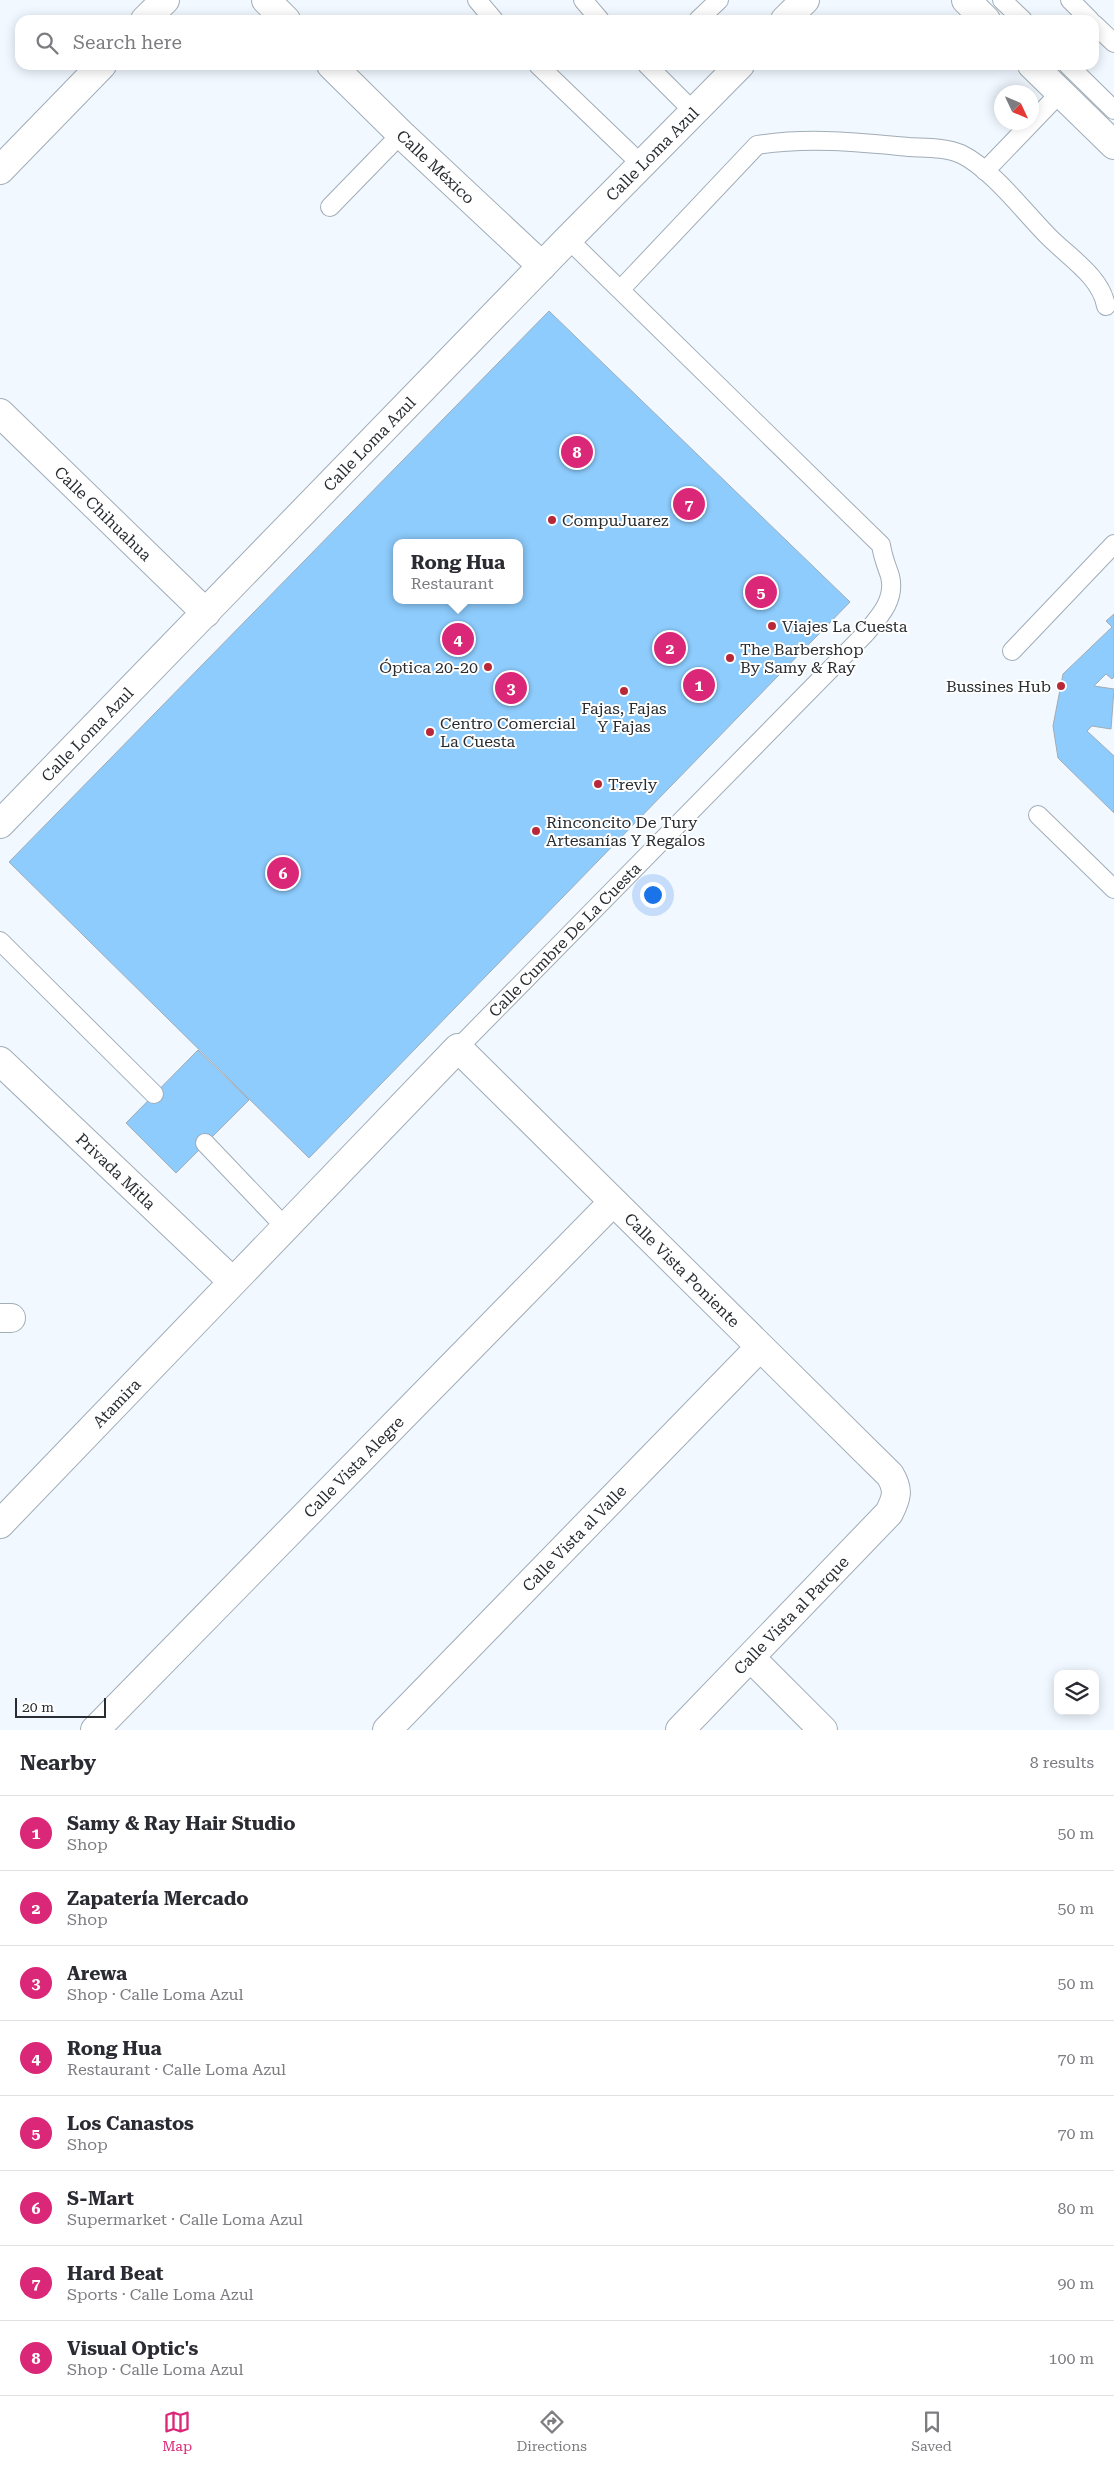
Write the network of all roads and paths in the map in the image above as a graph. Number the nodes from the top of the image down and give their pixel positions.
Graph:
1 (165, 0) edge
2 (266, 0) edge
3 (477, 0) edge
4 (583, 0) edge
5 (719, 0) edge
6 (805, 0) edge
7 (966, 0) edge
8 (1002, 0) edge
9 (1070, 0) edge
10 (150, 15) edge
11 (281, 15) edge
12 (490, 15) edge
13 (596, 15) edge
14 (703, 15) edge
15 (790, 15) edge
16 (981, 15) edge
17 (1017, 15) edge
18 (1085, 15) edge
19 (1099, 29) edge
20 (1114, 43) edge
21 (97, 70) edge
22 (336, 70) edge
23 (543, 70) edge
24 (653, 70) edge
25 (735, 70) edge
26 (1037, 70) edge
27 (1073, 70) edge
28 (1060, 93) junction
29 (1114, 110) edge
30 (694, 112) junction
31 (401, 134) junction
32 (1114, 145) edge
33 (642, 165) junction
34 (0, 170) edge
35 (985, 171) junction
36 (330, 206) dead end
37 (568, 239) junction
38 (542, 266) junction
39 (621, 289) junction
40 (1106, 306) dead end
41 (0, 413) edge
42 (1114, 544) edge
43 (206, 613) junction
44 (1012, 651) dead end
45 (1038, 816) dead end
46 (0, 824) edge
47 (1114, 889) edge
48 (0, 942) edge
49 (458, 1048) junction
50 (0, 1061) edge
51 (154, 1094) dead end
52 (205, 1144) dead end
53 (612, 1202) junction
54 (286, 1228) junction
55 (232, 1282) junction
56 (760, 1346) junction
57 (897, 1498) joint
58 (0, 1524) edge
59 (751, 1658) junction
60 (95, 1730) edge
61 (387, 1730) edge
62 (680, 1730) edge
63 (823, 1730) edge

1 - 10 street
2 - 11 street
3 - 12 lane
4 - 13 lane
5 - 14 lane
6 - 15 street
7 - 16 street
8 - 17 lane
9 - 18 lane
19 - 20 lane
21 - 34 street
22 - 31 street, Calle México
23 - 33 lane
24 - 30 lane
25 - 30 street, Calle Loma Azul
26 - 28 street
27 - 29 lane
28 - 32 street
28 - 35 lane
30 - 33 street, Calle Loma Azul
31 - 36 lane
31 - 38 street, Calle México
33 - 37 street, Calle Loma Azul
35 - 39 lane
35 - 40 lane
37 - 38 street, Calle Loma Azul
37 - 39 lane
38 - 43 street, Calle Loma Azul
39 - 49 lane, Calle Cumbre De La Cuesta
41 - 43 street, Calle Chihuahua
42 - 44 lane
43 - 46 street, Calle Loma Azul
45 - 47 lane
48 - 51 lane
49 - 53 street, Calle Vista Poniente
49 - 54 street, Calle Cumbre De La Cuesta
50 - 55 street, Privada Mitla
52 - 54 lane
53 - 56 street, Calle Vista Poniente
53 - 60 street, Calle Vista Alegre
54 - 55 street, Calle Cumbre De La Cuesta
55 - 58 street, Atamira
56 - 57 street, Calle Vista Poniente
56 - 61 street, Calle Vista al Valle
57 - 59 street, Calle Vista al Parque
59 - 62 street, Calle Vista al Parque
59 - 63 street

